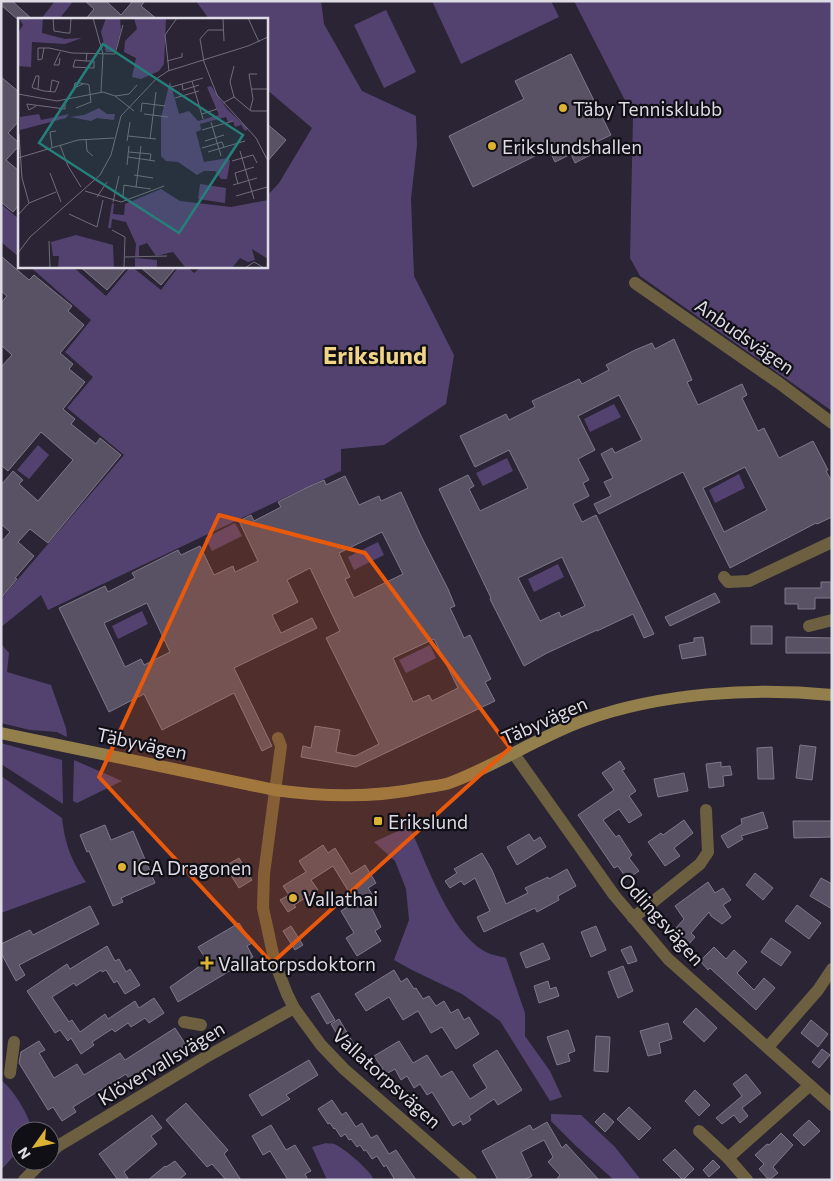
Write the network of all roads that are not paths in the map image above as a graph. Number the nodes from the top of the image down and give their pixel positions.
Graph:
1 (635, 283) dead end
2 (832, 423) edge
3 (832, 542) edge
4 (724, 577) dead end
5 (832, 620) edge
6 (809, 626) dead end
7 (832, 695) edge
8 (1, 733) edge
9 (278, 738) dead end
10 (514, 754) junction
11 (275, 790) junction
12 (706, 810) dead end
13 (633, 918) junction
14 (832, 969) edge
15 (294, 1008) junction
16 (184, 1022) dead end
17 (201, 1025) dead end
18 (14, 1042) dead end
19 (768, 1048) junction
20 (10, 1073) dead end
21 (809, 1086) junction
22 (832, 1105) edge
23 (699, 1131) dead end
24 (60, 1145) edge
25 (728, 1158) junction
26 (471, 1180) edge
27 (747, 1180) edge

1 - 2 street, Anbudsvägen
3 - 4 street
5 - 6 street
7 - 10 main road, Täbyvägen
8 - 11 main road, Täbyvägen
9 - 11 street
10 - 11 main road, Täbyvägen
10 - 13 street, Odlingsvägen
11 - 15 street, Vallatorpsvägen
12 - 13 street
13 - 19 street, Odlingsvägen
14 - 19 street
15 - 24 street, Klövervallsvägen
15 - 26 street, Vallatorpsvägen
16 - 17 street, Klövervallsvägen
18 - 20 street
19 - 21 street, Odlingsvägen
21 - 22 street, Odlingsvägen
21 - 25 street
23 - 25 street
25 - 27 street

